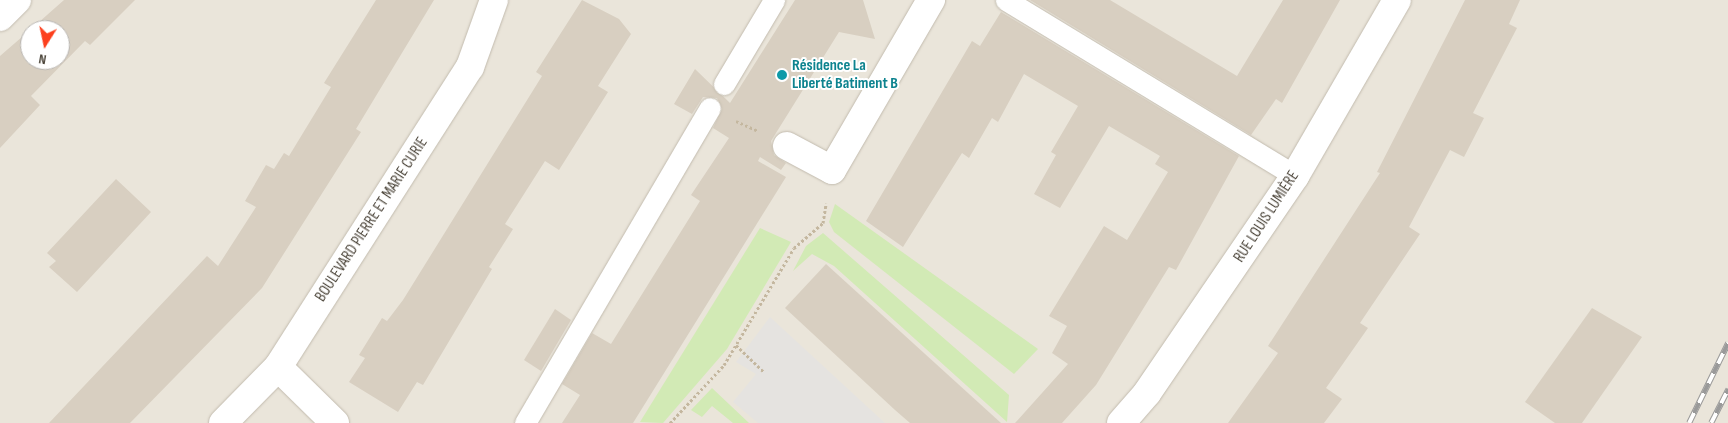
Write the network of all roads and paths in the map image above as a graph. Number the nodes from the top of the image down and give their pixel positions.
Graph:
1 (17, 0) edge
2 (494, 0) edge
3 (774, 0) edge
4 (931, 0) edge
5 (1006, 0) edge
6 (1397, 0) edge
7 (0, 17) edge
8 (724, 84) dead end
9 (710, 108) joint
10 (788, 146) joint
11 (832, 170) junction
12 (1295, 176) junction
13 (736, 344) junction
14 (278, 366) junction
15 (765, 373) dead end
16 (223, 423) edge
17 (335, 423) edge
18 (525, 423) edge
19 (670, 423) edge
20 (1121, 423) edge

1 - 7 street
2 - 14 street, BOULEVARD PIERRE ET MARIE CURIE
3 - 8 lane
4 - 11 street
5 - 12 lane
6 - 12 street, RUE LOUIS LUMIÈRE
9 - 10 path
9 - 18 lane
10 - 11 street
11 - 13 path
12 - 20 street, RUE LOUIS LUMIÈRE
13 - 15 path
13 - 19 path
14 - 16 street, BOULEVARD PIERRE ET MARIE CURIE
14 - 17 street

